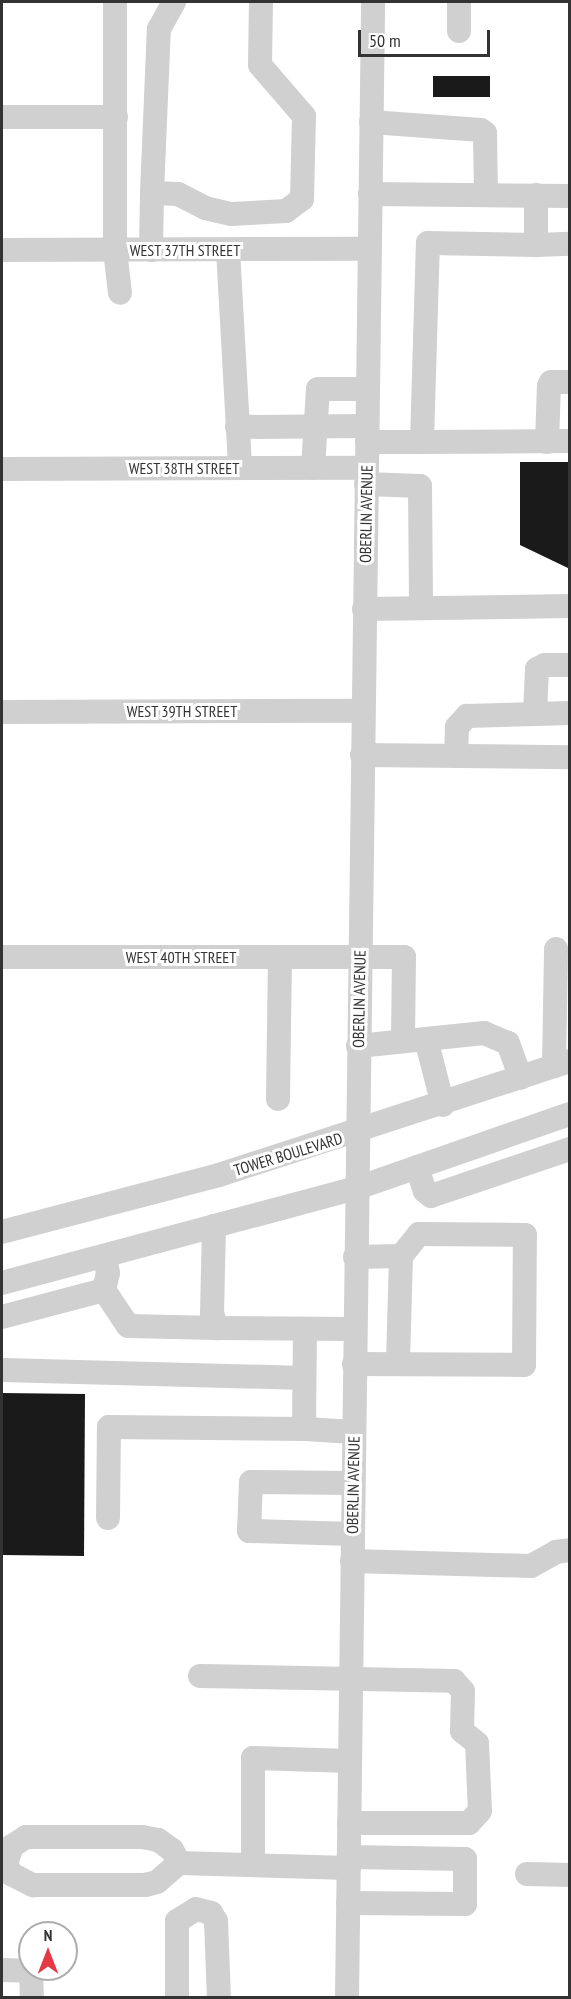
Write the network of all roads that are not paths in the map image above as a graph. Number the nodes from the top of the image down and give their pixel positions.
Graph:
1 (116, 2) edge
2 (174, 2) edge
3 (261, 2) edge
4 (372, 2) edge
5 (459, 2) edge
6 (459, 31) dead end
7 (2, 117) edge
8 (117, 117) junction
9 (371, 122) junction
10 (152, 193) junction
11 (370, 194) junction
12 (486, 195) junction
13 (536, 195) junction
14 (570, 196) edge
15 (536, 244) junction
16 (570, 244) edge
17 (369, 249) junction
18 (2, 250) edge
19 (115, 250) junction
20 (151, 250) junction
21 (228, 250) junction
22 (120, 293) dead end
23 (570, 382) edge
24 (367, 389) junction
25 (237, 427) junction
26 (314, 427) junction
27 (367, 434) junction
28 (422, 442) junction
29 (559, 442) edge
30 (240, 468) junction
31 (313, 468) junction
32 (2, 469) edge
33 (366, 476) junction
34 (570, 606) edge
35 (421, 608) junction
36 (364, 609) junction
37 (570, 665) edge
38 (363, 711) junction
39 (2, 712) edge
40 (535, 713) junction
41 (570, 713) edge
42 (362, 755) junction
43 (456, 756) junction
44 (570, 757) edge
45 (556, 949) dead end
46 (360, 956) junction
47 (2, 957) edge
48 (280, 957) junction
49 (415, 1040) junction
50 (358, 1046) junction
51 (562, 1064) edge
52 (521, 1078) junction
53 (278, 1099) dead end
54 (443, 1105) junction
55 (570, 1114) edge
56 (357, 1133) junction
57 (570, 1149) edge
58 (417, 1167) junction
59 (357, 1188) junction
60 (214, 1226) junction
61 (2, 1232) edge
62 (105, 1256) junction
63 (401, 1256) junction
64 (356, 1257) junction
65 (2, 1282) edge
66 (104, 1290) junction
67 (2, 1317) edge
68 (217, 1328) junction
69 (305, 1329) junction
70 (354, 1329) junction
71 (354, 1364) junction
72 (398, 1364) junction
73 (2, 1370) edge
74 (304, 1378) junction
75 (306, 1428) junction
76 (353, 1432) junction
77 (353, 1483) junction
78 (108, 1518) dead end
79 (352, 1534) junction
80 (570, 1550) edge
81 (352, 1561) junction
82 (200, 1676) dead end
83 (351, 1679) junction
84 (350, 1761) junction
85 (349, 1823) junction
86 (349, 1862) junction
87 (179, 1863) junction
88 (253, 1865) junction
89 (527, 1874) dead end
90 (570, 1875) edge
91 (348, 1903) junction
92 (2, 1970) edge
93 (32, 1998) edge
94 (177, 1998) edge
95 (219, 1998) edge
96 (347, 1998) edge

1 - 8 street
2 - 10 street
3 - 10 street
4 - 9 street, OBERLIN AVENUE
5 - 6 street
7 - 8 street
8 - 19 street
9 - 11 street, OBERLIN AVENUE
9 - 12 street
10 - 20 street
11 - 12 street
11 - 17 street, OBERLIN AVENUE
12 - 13 street
13 - 14 street
13 - 15 street
15 - 16 street
15 - 28 street
17 - 21 street, WEST 37TH STREET
17 - 24 street, OBERLIN AVENUE
18 - 19 street, WEST 37TH STREET
19 - 20 street, WEST 37TH STREET
19 - 22 street
20 - 21 street, WEST 37TH STREET
21 - 25 street
23 - 29 street
24 - 26 street
24 - 27 street, OBERLIN AVENUE
25 - 26 street
25 - 30 street
26 - 27 street
26 - 31 street
27 - 28 street
27 - 33 street, OBERLIN AVENUE
28 - 29 street
30 - 31 street, WEST 38TH STREET
30 - 32 street, WEST 38TH STREET
31 - 33 street, WEST 38TH STREET
33 - 35 street, WEST 38TH STREET
33 - 36 street, OBERLIN AVENUE
34 - 35 street
35 - 36 street
36 - 38 street, OBERLIN AVENUE
37 - 40 street
38 - 39 street, WEST 39TH STREET
38 - 42 street, OBERLIN AVENUE
40 - 41 street
40 - 43 street
42 - 43 street
42 - 46 street, OBERLIN AVENUE
43 - 44 street
45 - 51 street
46 - 48 street, WEST 40TH STREET
46 - 49 street, WEST 40TH STREET
46 - 50 street, OBERLIN AVENUE
47 - 48 street, WEST 40TH STREET
48 - 53 street
49 - 50 street
49 - 52 street
49 - 54 street
50 - 56 street, OBERLIN AVENUE
51 - 52 street, TOWER BOULEVARD
52 - 54 street, TOWER BOULEVARD
54 - 56 street, TOWER BOULEVARD
55 - 58 street
56 - 59 street, OBERLIN AVENUE
56 - 61 street, TOWER BOULEVARD
57 - 58 street
58 - 59 street
59 - 60 street
59 - 64 street, OBERLIN AVENUE
60 - 62 street
60 - 68 street
62 - 65 street
62 - 66 street
63 - 64 street
63 - 72 street
63 - 72 street
64 - 70 street, OBERLIN AVENUE
66 - 67 street
66 - 68 street
68 - 69 street
69 - 70 street
69 - 74 street
70 - 71 street, OBERLIN AVENUE
71 - 72 street
71 - 76 street, OBERLIN AVENUE
73 - 74 street
74 - 75 street
75 - 76 street
75 - 78 street
76 - 77 street, OBERLIN AVENUE
77 - 79 street, OBERLIN AVENUE
77 - 79 street
79 - 81 street, OBERLIN AVENUE
80 - 81 street
81 - 83 street, OBERLIN AVENUE
82 - 83 street
83 - 84 street, OBERLIN AVENUE
83 - 85 street
84 - 85 street, OBERLIN AVENUE
84 - 88 street
85 - 86 street, OBERLIN AVENUE
86 - 88 street
86 - 91 street, OBERLIN AVENUE
86 - 91 street
87 - 87 street
87 - 88 street
89 - 90 street
91 - 96 street, OBERLIN AVENUE
92 - 93 street
94 - 95 street

